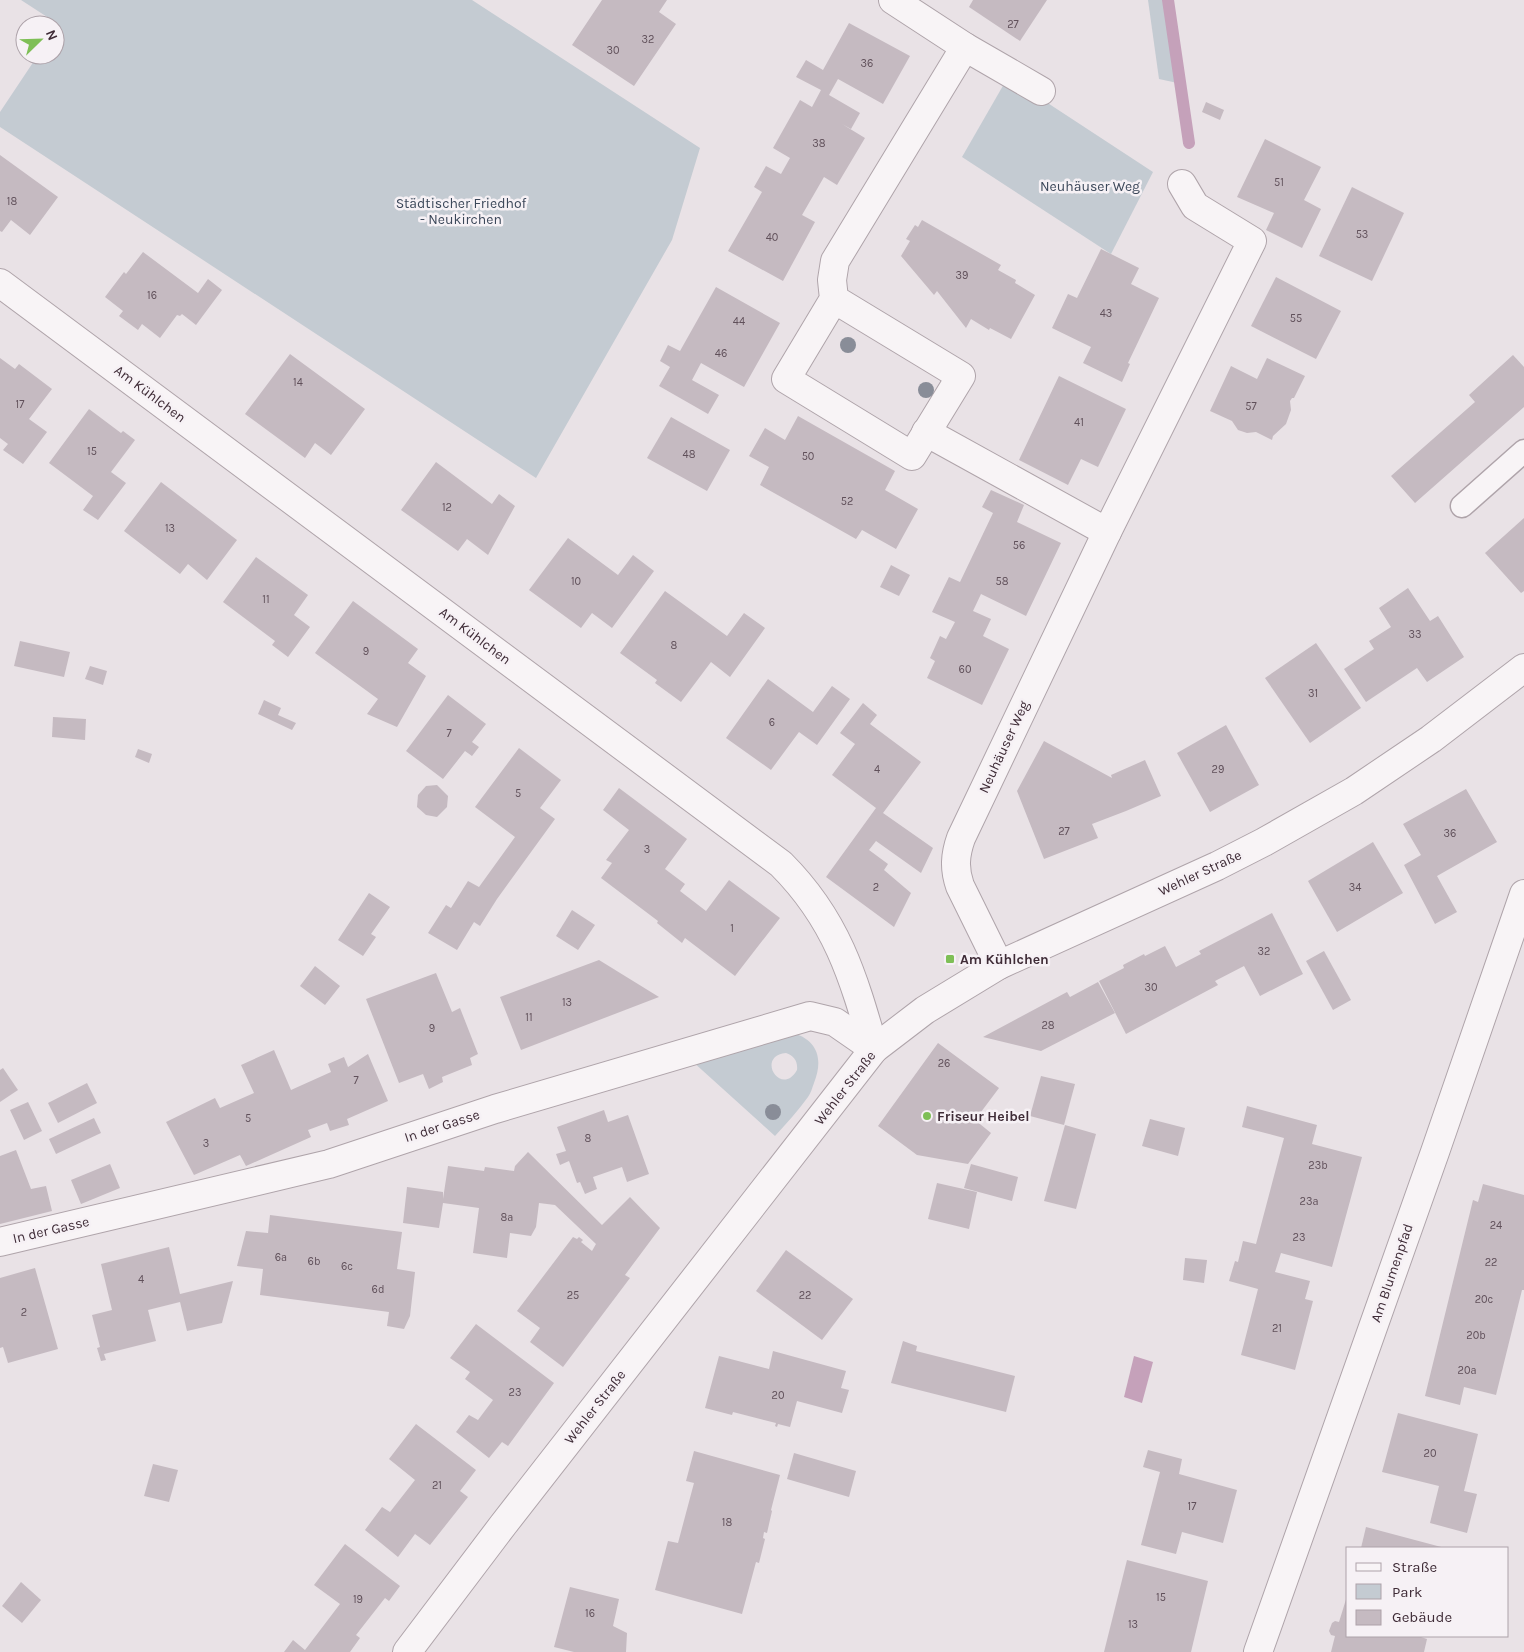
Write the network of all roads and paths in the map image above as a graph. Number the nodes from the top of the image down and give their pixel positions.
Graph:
1 (893, 0) edge
2 (965, 46) junction
3 (1041, 91) dead end
4 (1182, 184) dead end
5 (0, 283) edge
6 (834, 300) junction
7 (926, 432) junction
8 (1524, 451) edge
9 (1462, 506) dead end
10 (1106, 532) junction
11 (1524, 668) edge
12 (1524, 894) edge
13 (999, 965) junction
14 (874, 1049) junction
15 (0, 1242) edge
16 (407, 1652) edge
17 (1258, 1652) edge

1 - 2 street
2 - 3 street
2 - 6 street
4 - 10 street, Neuhäuser Weg
5 - 14 street, Am Kühlchen
6 - 7 street
6 - 7 street
7 - 10 street
8 - 9 lane
10 - 13 street, Neuhäuser Weg
11 - 13 street, Wehler Straße
12 - 17 street, Am Blumenpfad
13 - 14 street, Wehler Straße
14 - 15 street, In der Gasse
14 - 16 street, Wehler Straße

